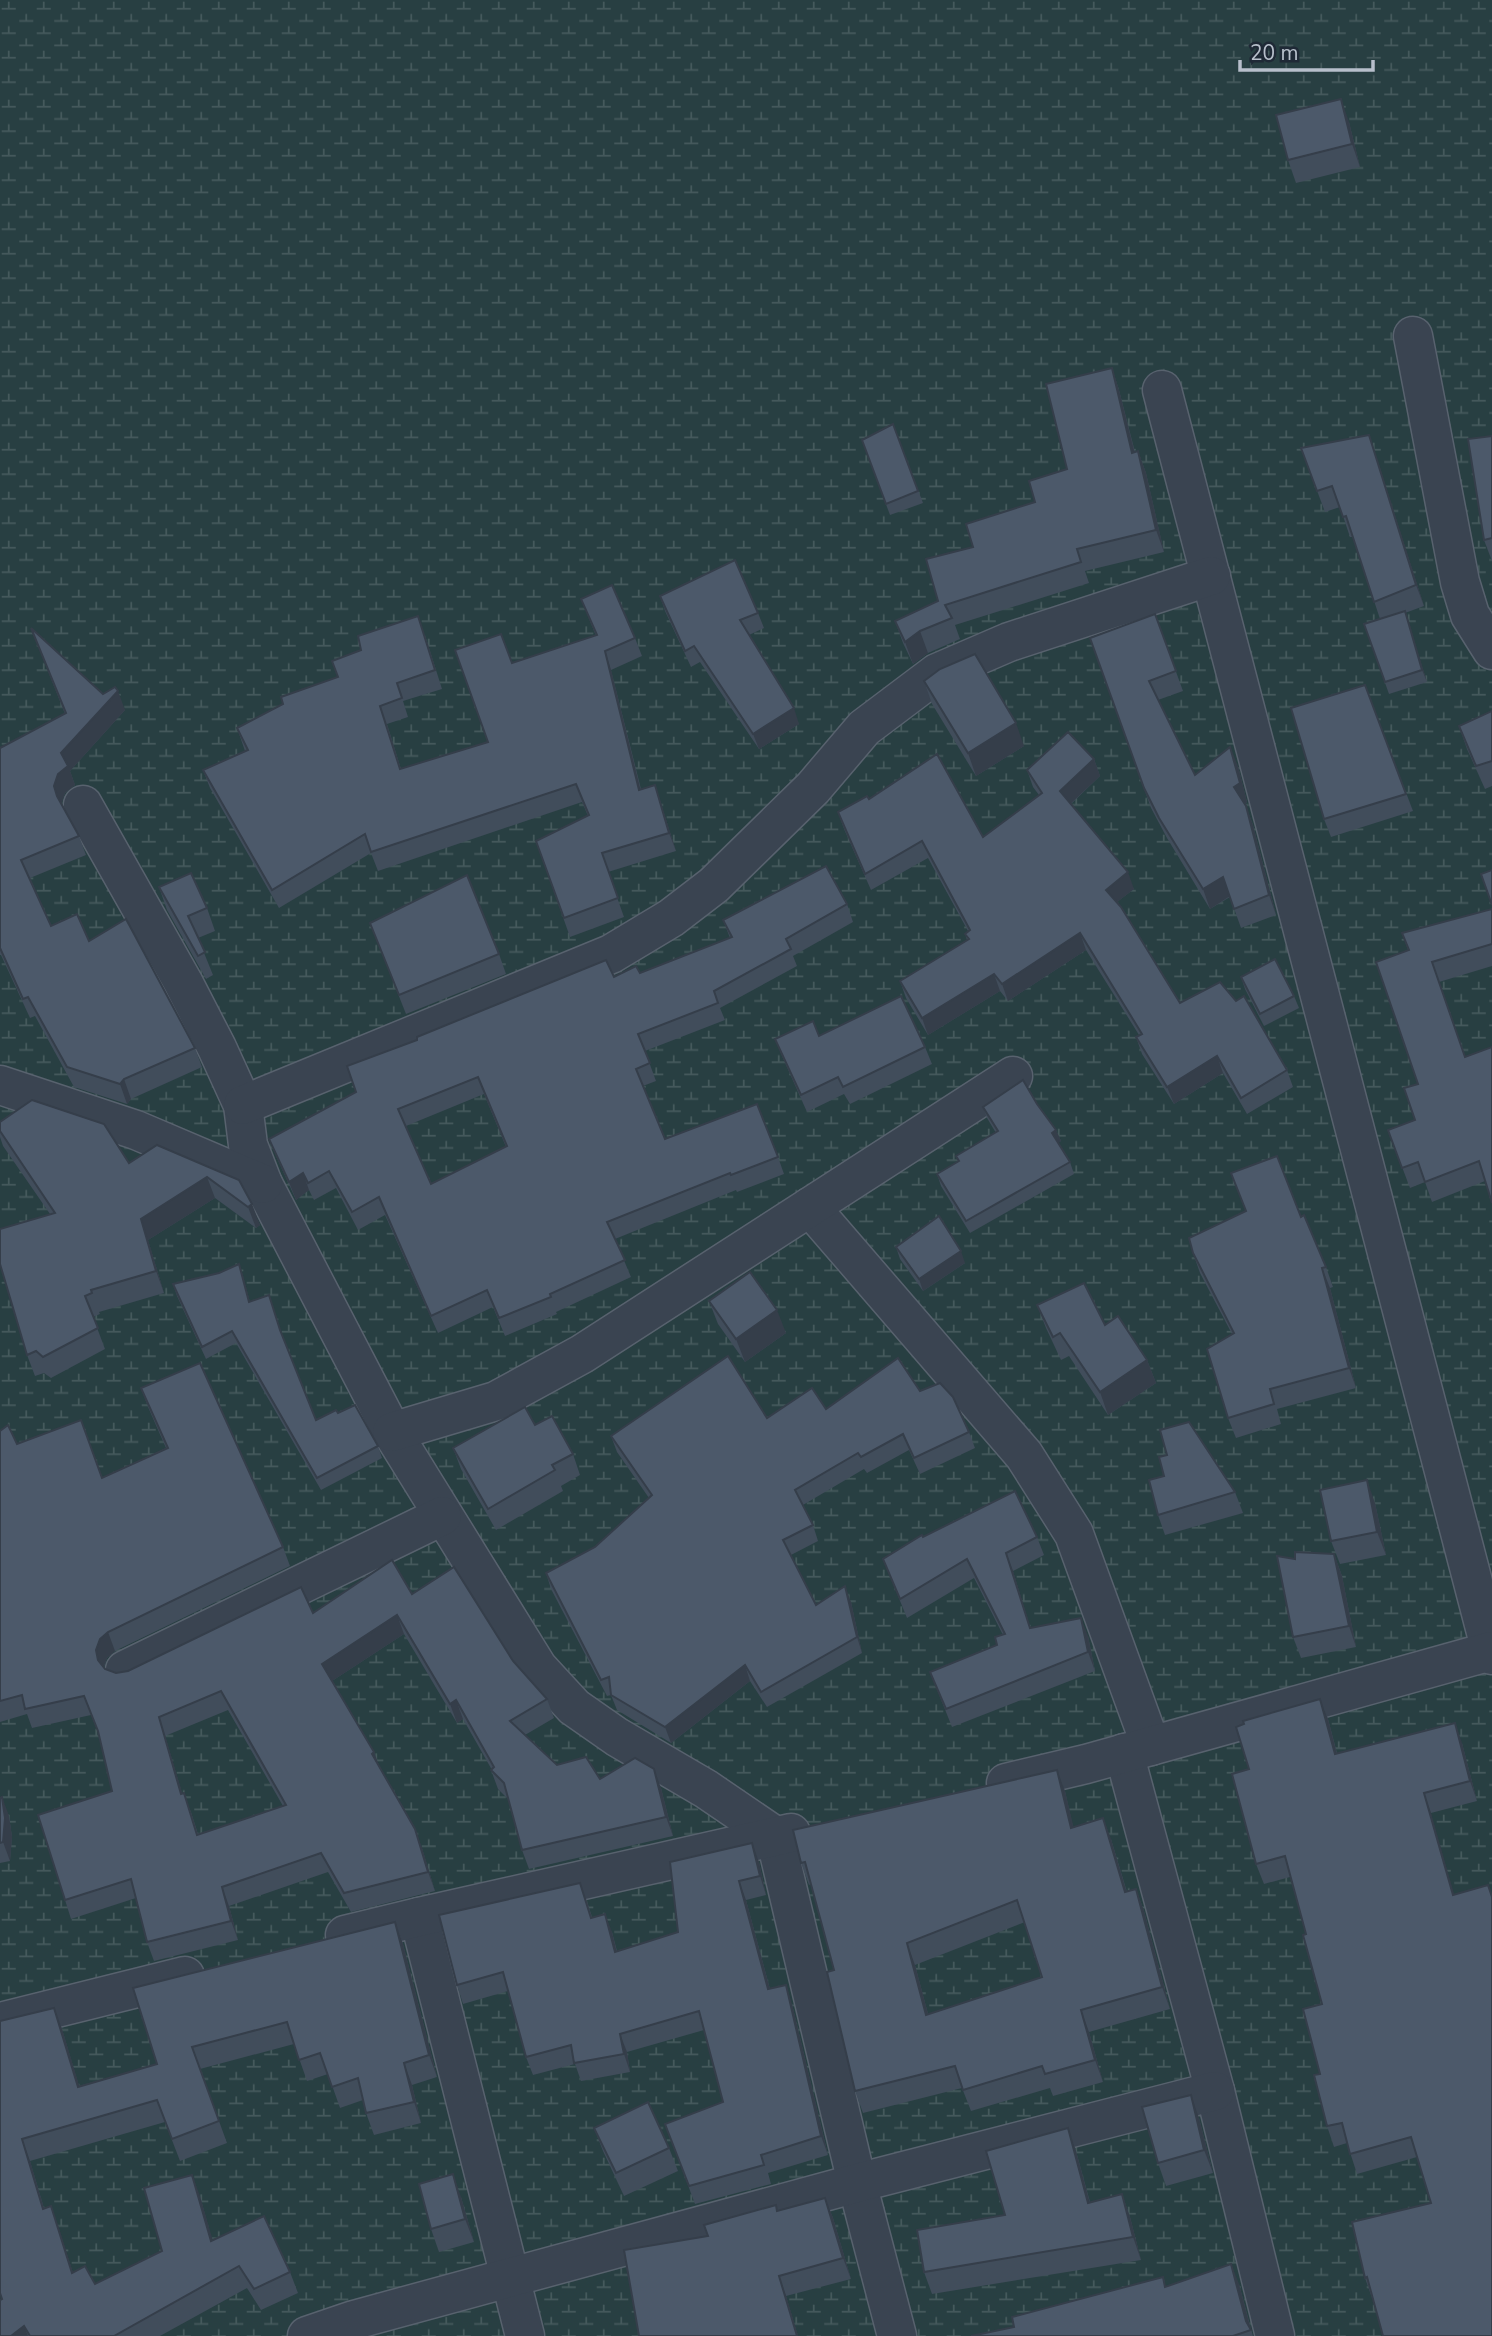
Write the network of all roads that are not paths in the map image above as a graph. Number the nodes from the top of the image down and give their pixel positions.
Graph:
1 (1413, 336) dead end
2 (1162, 390) dead end
3 (1211, 576) junction
4 (1492, 650) edge
5 (83, 805) dead end
6 (1013, 1076) dead end
7 (0, 1085) edge
8 (243, 1105) junction
9 (263, 1184) junction
10 (810, 1207) junction
11 (392, 1432) junction
12 (442, 1516) junction
13 (1484, 1594) edge
14 (1491, 1653) edge
15 (125, 1670) edge
16 (1138, 1750) junction
17 (978, 1789) edge
18 (830, 1824) edge
19 (775, 1836) junction
20 (419, 1917) junction
21 (315, 1943) edge
22 (212, 1969) edge
23 (0, 2022) edge
24 (1215, 2091) junction
25 (857, 2183) junction
26 (512, 2277) junction
27 (307, 2336) edge
28 (525, 2336) edge
29 (897, 2336) edge
30 (1275, 2336) edge

1 - 4 street
2 - 3 street
3 - 8 street
3 - 13 street
5 - 8 street
6 - 10 street
7 - 9 street
8 - 9 street
9 - 11 street
10 - 11 street
10 - 16 street
11 - 12 street
12 - 15 street
12 - 19 street
13 - 14 street
14 - 16 street
16 - 17 street
16 - 24 street
18 - 19 street
19 - 20 street
19 - 25 street
20 - 21 street
20 - 26 street
22 - 23 street
24 - 25 street
24 - 30 street
25 - 26 street
25 - 29 street
26 - 27 street
26 - 28 street

